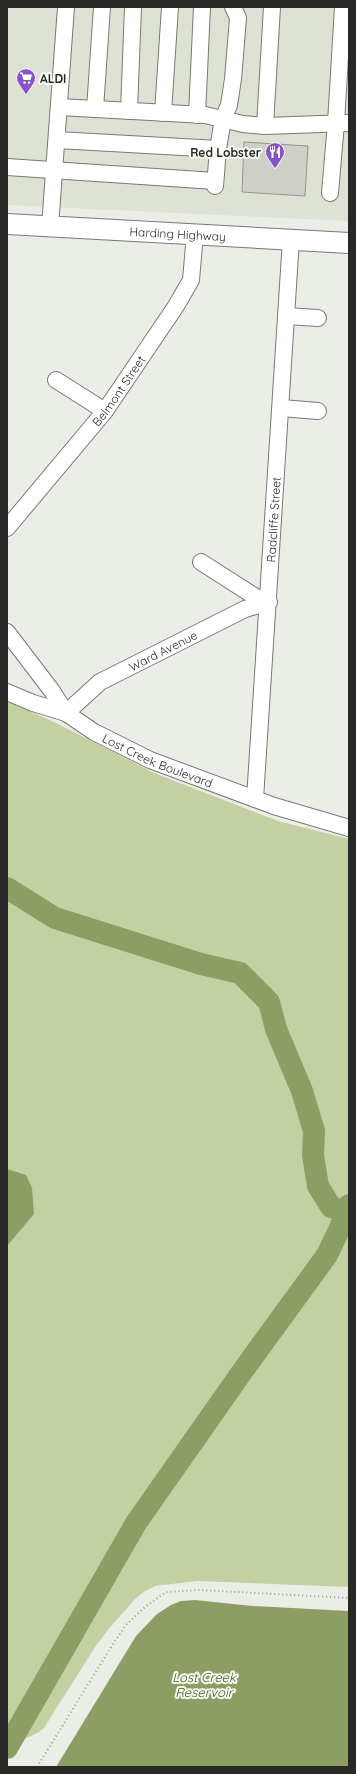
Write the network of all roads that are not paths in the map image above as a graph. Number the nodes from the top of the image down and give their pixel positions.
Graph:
1 (66, 7) edge
2 (102, 7) edge
3 (133, 7) edge
4 (170, 7) edge
5 (202, 7) edge
6 (233, 7) edge
7 (272, 7) edge
8 (343, 7) edge
9 (59, 107) junction
10 (95, 109) junction
11 (129, 111) junction
12 (163, 113) junction
13 (198, 115) junction
14 (223, 119) junction
15 (343, 123) edge
16 (265, 126) junction
17 (57, 140) junction
18 (218, 149) junction
19 (7, 167) edge
20 (54, 171) junction
21 (330, 193) dead end
22 (7, 224) edge
23 (50, 227) junction
24 (195, 234) junction
25 (291, 239) junction
26 (349, 243) edge
27 (287, 316) junction
28 (318, 318) dead end
29 (56, 380) dead end
30 (281, 408) junction
31 (105, 411) junction
32 (318, 411) dead end
33 (7, 528) edge
34 (202, 562) dead end
35 (267, 602) junction
36 (7, 632) edge
37 (7, 692) edge
38 (66, 713) junction
39 (256, 799) junction
40 (349, 828) edge

1 - 9 street
2 - 10 street
3 - 11 street
4 - 12 street
5 - 13 street
6 - 14 street
7 - 16 street
8 - 15 street
9 - 10 street
9 - 17 street
10 - 11 street
11 - 12 street
12 - 13 street
13 - 14 street
14 - 16 street
14 - 18 street
15 - 16 street
15 - 21 street
17 - 18 street
17 - 20 street
18 - 20 street
19 - 20 street
20 - 23 street
22 - 23 main road, Harding Highway
23 - 24 main road, Harding Highway
24 - 25 main road, Harding Highway
24 - 31 street, Belmont Street
25 - 26 main road, Harding Highway
25 - 27 street, Radcliffe Street
27 - 28 street
27 - 30 street, Radcliffe Street
29 - 31 street
30 - 32 street
30 - 35 street, Radcliffe Street
31 - 33 street, Belmont Street
34 - 35 street
35 - 38 street, Ward Avenue
35 - 39 street, Radcliffe Street
36 - 38 street, Lost Creek Boulevard
37 - 38 street
38 - 39 street, Lost Creek Boulevard
39 - 40 street, Lost Creek Boulevard

